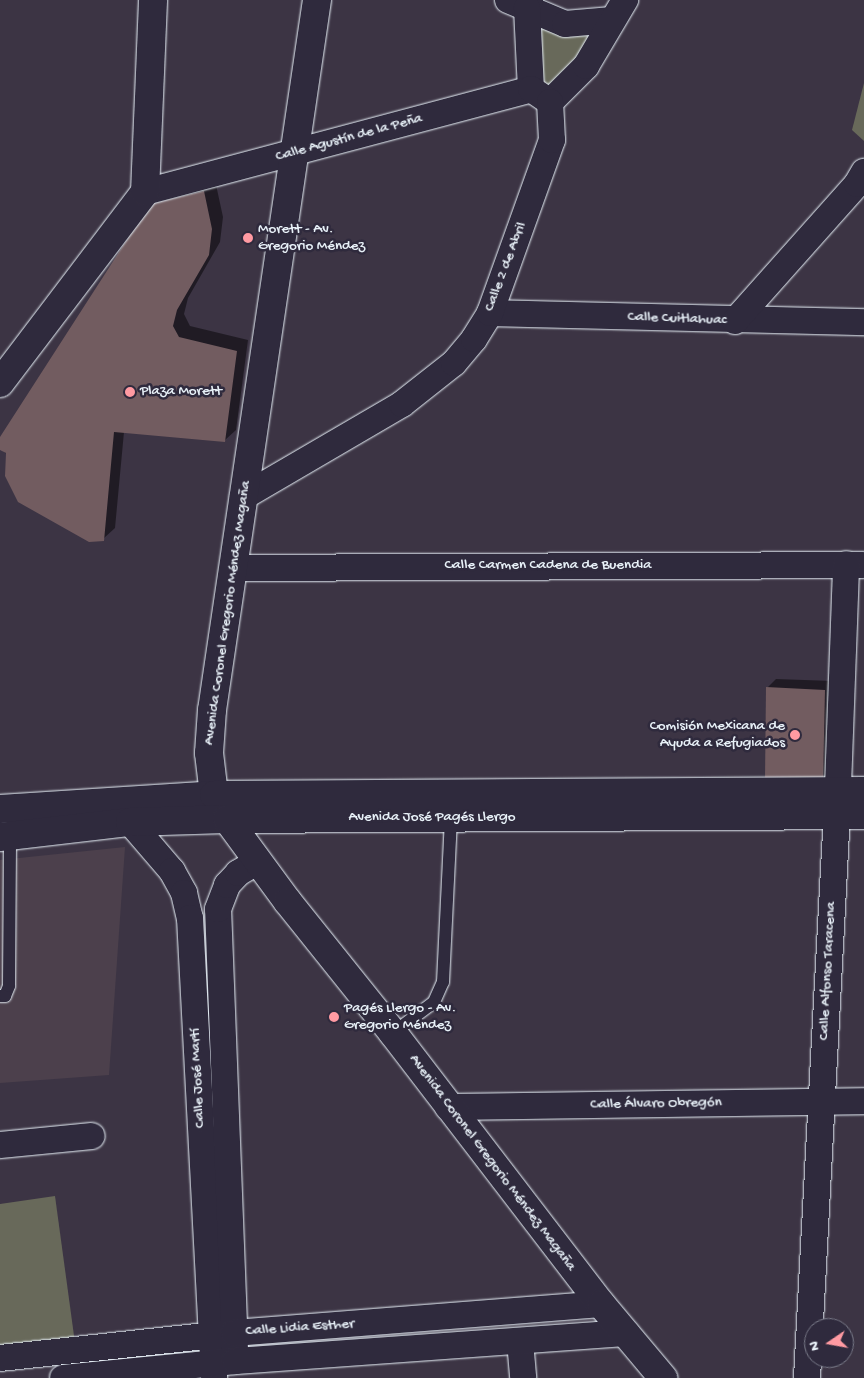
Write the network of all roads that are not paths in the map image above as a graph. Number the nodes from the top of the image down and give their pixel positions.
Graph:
1 (153, 0) edge
2 (317, 0) edge
3 (522, 2) edge
4 (618, 10) edge
5 (541, 95) junction
6 (292, 153) junction
7 (864, 172) edge
8 (145, 192) junction
9 (490, 313) junction
10 (735, 321) junction
11 (864, 322) edge
12 (0, 383) edge
13 (243, 497) junction
14 (855, 564) edge
15 (233, 568) junction
16 (864, 791) edge
17 (214, 795) junction
18 (837, 802) junction
19 (0, 810) edge
20 (125, 811) junction
21 (864, 815) edge
22 (451, 818) junction
23 (227, 819) junction
24 (5, 836) edge
25 (257, 862) junction
26 (0, 996) edge
27 (393, 1032) junction
28 (821, 1101) junction
29 (864, 1101) edge
30 (448, 1107) junction
31 (92, 1136) dead end
32 (0, 1145) edge
33 (601, 1304) junction
34 (222, 1334) junction
35 (626, 1334) junction
36 (520, 1341) junction
37 (0, 1358) edge
38 (225, 1370) edge
39 (63, 1378) edge
40 (523, 1378) edge
41 (663, 1378) edge
42 (807, 1378) edge

1 - 8 main road
2 - 6 main road, Avenida Coronel Gregorio Méndez Magaña
3 - 4 street
3 - 5 street, Calle 2 de Abril
4 - 5 street
5 - 6 street, Calle Agustín de la Peña
5 - 9 street, Calle 2 de Abril
6 - 8 street, Calle Agustín de la Peña
6 - 13 main road, Avenida Coronel Gregorio Méndez Magaña
7 - 10 street
8 - 12 main road
9 - 10 street, Calle Cuitlahuac
9 - 13 street, Calle 2 de Abril
10 - 11 street, Calle Cuitlahuac
13 - 15 main road, Avenida Coronel Gregorio Méndez Magaña
14 - 15 street, Calle Carmen Cadena de Buendia
14 - 18 street, Calle Alfonso Taracena
15 - 17 main road, Avenida Coronel Gregorio Méndez Magaña
16 - 18 main road, Avenida José Pagés Llergo
17 - 18 main road, Avenida José Pagés Llergo
17 - 20 main road, Avenida José Pagés Llergo
17 - 23 main road, Avenida Coronel Gregorio Méndez Magaña
18 - 21 main road, Avenida José Pagés Llergo
18 - 22 main road, Avenida José Pagés Llergo
18 - 28 street, Calle Alfonso Taracena
19 - 20 main road, Avenida José Pagés Llergo
20 - 23 main road, Avenida José Pagés Llergo
20 - 24 main road, Avenida José Pagés Llergo
20 - 34 street, Calle José Martí
22 - 23 main road, Avenida José Pagés Llergo
22 - 27 lane
23 - 25 main road, Avenida Coronel Gregorio Méndez Magaña
24 - 26 lane
25 - 27 main road, Avenida Coronel Gregorio Méndez Magaña
25 - 34 street, Calle José Martí
27 - 30 main road, Avenida Coronel Gregorio Méndez Magaña
28 - 29 street, Calle Álvaro Obregón
28 - 30 street, Calle Álvaro Obregón
28 - 42 street, Calle Alfonso Taracena
30 - 33 main road, Avenida Coronel Gregorio Méndez Magaña
31 - 32 street
33 - 34 street, Calle Lidia Esther
33 - 35 main road, Avenida Coronel Gregorio Méndez Magaña
34 - 37 street, Calle Lidia Esther
34 - 38 street, Calle José Martí
35 - 36 street, Calle Lidia Esther
35 - 41 main road, Avenida Coronel Gregorio Méndez Magaña
36 - 38 street, Calle Lidia Esther
36 - 40 street
38 - 39 street, Calle Lidia Esther

